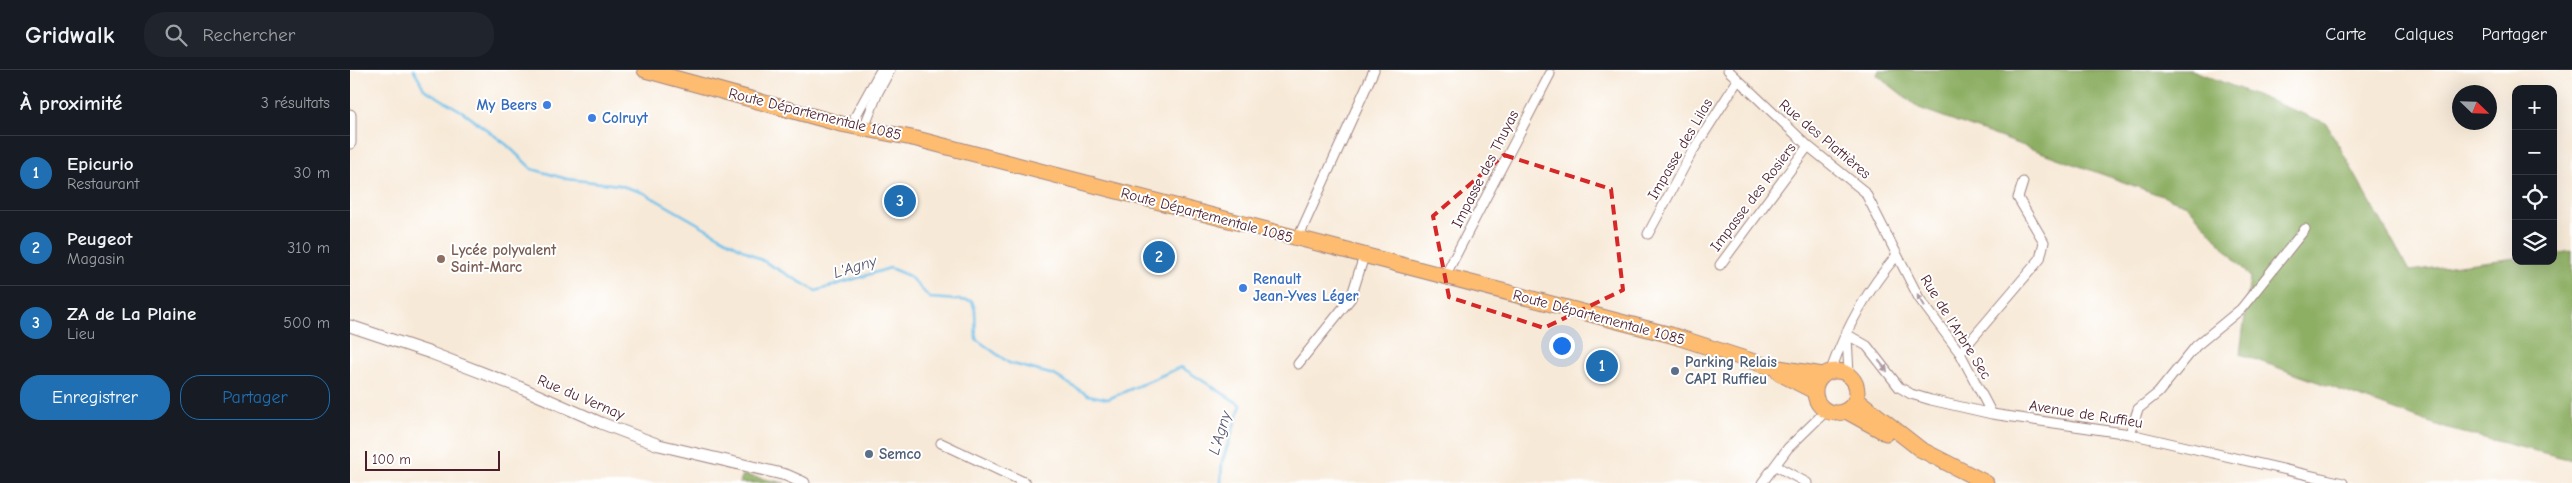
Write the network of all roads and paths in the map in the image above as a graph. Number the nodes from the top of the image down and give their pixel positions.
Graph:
1 (645, 70) edge
2 (881, 70) edge
3 (890, 70) edge
4 (1374, 70) edge
5 (1728, 70) edge
6 (1550, 74) dead end
7 (1738, 80) junction
8 (350, 115) edge
9 (859, 127) junction
10 (350, 143) edge
11 (1808, 146) junction
12 (2023, 182) dead end
13 (2305, 229) dead end
14 (1648, 234) dead end
15 (1298, 238) junction
16 (1896, 255) junction
17 (1364, 256) junction
18 (1720, 265) dead end
19 (1445, 276) junction
20 (350, 326) edge
21 (1848, 335) junction
22 (1960, 353) junction
23 (1298, 364) dead end
24 (1767, 366) junction
25 (1827, 372) junction
26 (1849, 374) junction
27 (1814, 391) junction
28 (1856, 399) junction
29 (1826, 411) junction
30 (1846, 411) junction
31 (1992, 414) junction
32 (2130, 434) junction
33 (941, 443) dead end
34 (1920, 449) junction
35 (1776, 466) junction
36 (804, 483) edge
37 (1026, 483) edge
38 (1762, 483) edge
39 (1807, 483) edge
40 (1986, 483) edge
41 (2343, 483) edge

1 - 9 main road, Route Départementale 1085
2 - 9 street
3 - 9 street
4 - 15 street
5 - 7 street, Rue des Plattières
6 - 19 street, Impasse des Thuyas
7 - 11 street, Rue des Plattières
7 - 14 street, Impasse des Lilas
8 - 10 street
9 - 15 main road, Route Départementale 1085
11 - 16 street, Rue des Plattières
11 - 18 street, Impasse des Rosiers
12 - 22 street
13 - 32 street
15 - 17 main road, Route Départementale 1085
16 - 21 street
22 -> 16 street, Rue de l'Arbre Sec
17 - 19 main road, Route Départementale 1085
17 - 23 street
19 - 24 main road, Route Départementale 1085
20 - 36 street, Rue du Vernay
21 - 25 street
21 - 26 street
21 -> 31 street, Avenue de Ruffieu
22 - 31 street, Rue de l'Arbre Sec
24 - 25 main road
24 - 27 main road
25 - 26 main road
25 - 27 main road
26 - 28 main road
27 - 29 main road
28 - 30 main road
28 - 34 main road
29 - 30 main road
29 - 35 street
30 - 34 main road
31 - 32 street, Avenue de Ruffieu
32 - 41 street, Avenue de Ruffieu
33 - 37 street
34 - 40 main road
35 - 38 street
35 - 39 street

